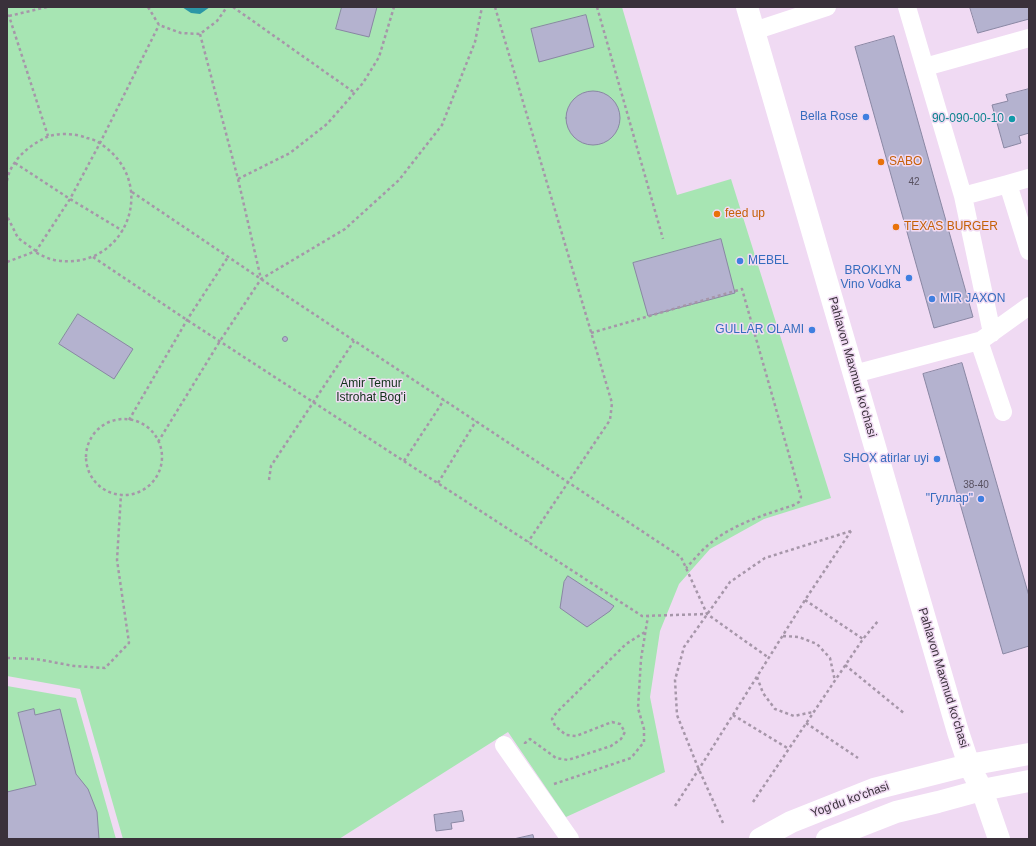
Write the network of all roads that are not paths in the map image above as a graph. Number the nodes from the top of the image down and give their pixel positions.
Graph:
1 (747, 7) edge
2 (827, 7) edge
3 (907, 7) edge
4 (754, 31) junction
5 (1029, 38) edge
6 (925, 67) junction
7 (1029, 178) edge
8 (1008, 184) junction
9 (962, 196) junction
10 (1029, 251) edge
11 (1029, 306) edge
12 (986, 337) junction
13 (854, 374) junction
14 (1003, 412) dead end
15 (504, 745) dead end
16 (1029, 754) edge
17 (980, 763) junction
18 (1029, 781) edge
19 (982, 790) junction
20 (570, 839) edge
21 (760, 839) edge
22 (827, 839) edge
23 (999, 839) edge

1 - 4 main road, Pahlavon Maxmud ko'chasi
2 - 4 street
3 - 6 street
4 - 13 main road, Pahlavon Maxmud ko'chasi
5 - 6 street
6 - 9 street
7 - 8 street
8 - 9 street
8 - 10 street
9 - 12 street
11 - 12 street
12 - 13 street
12 - 14 street
13 - 17 main road, Pahlavon Maxmud ko'chasi
15 - 20 street
16 - 17 main road, Yog'du ko'chasi
17 - 19 main road, Pahlavon Maxmud ko'chasi
17 - 21 main road, Yog'du ko'chasi
18 - 19 main road
19 - 22 main road
19 - 23 main road, Pahlavon Maxmud ko'chasi

